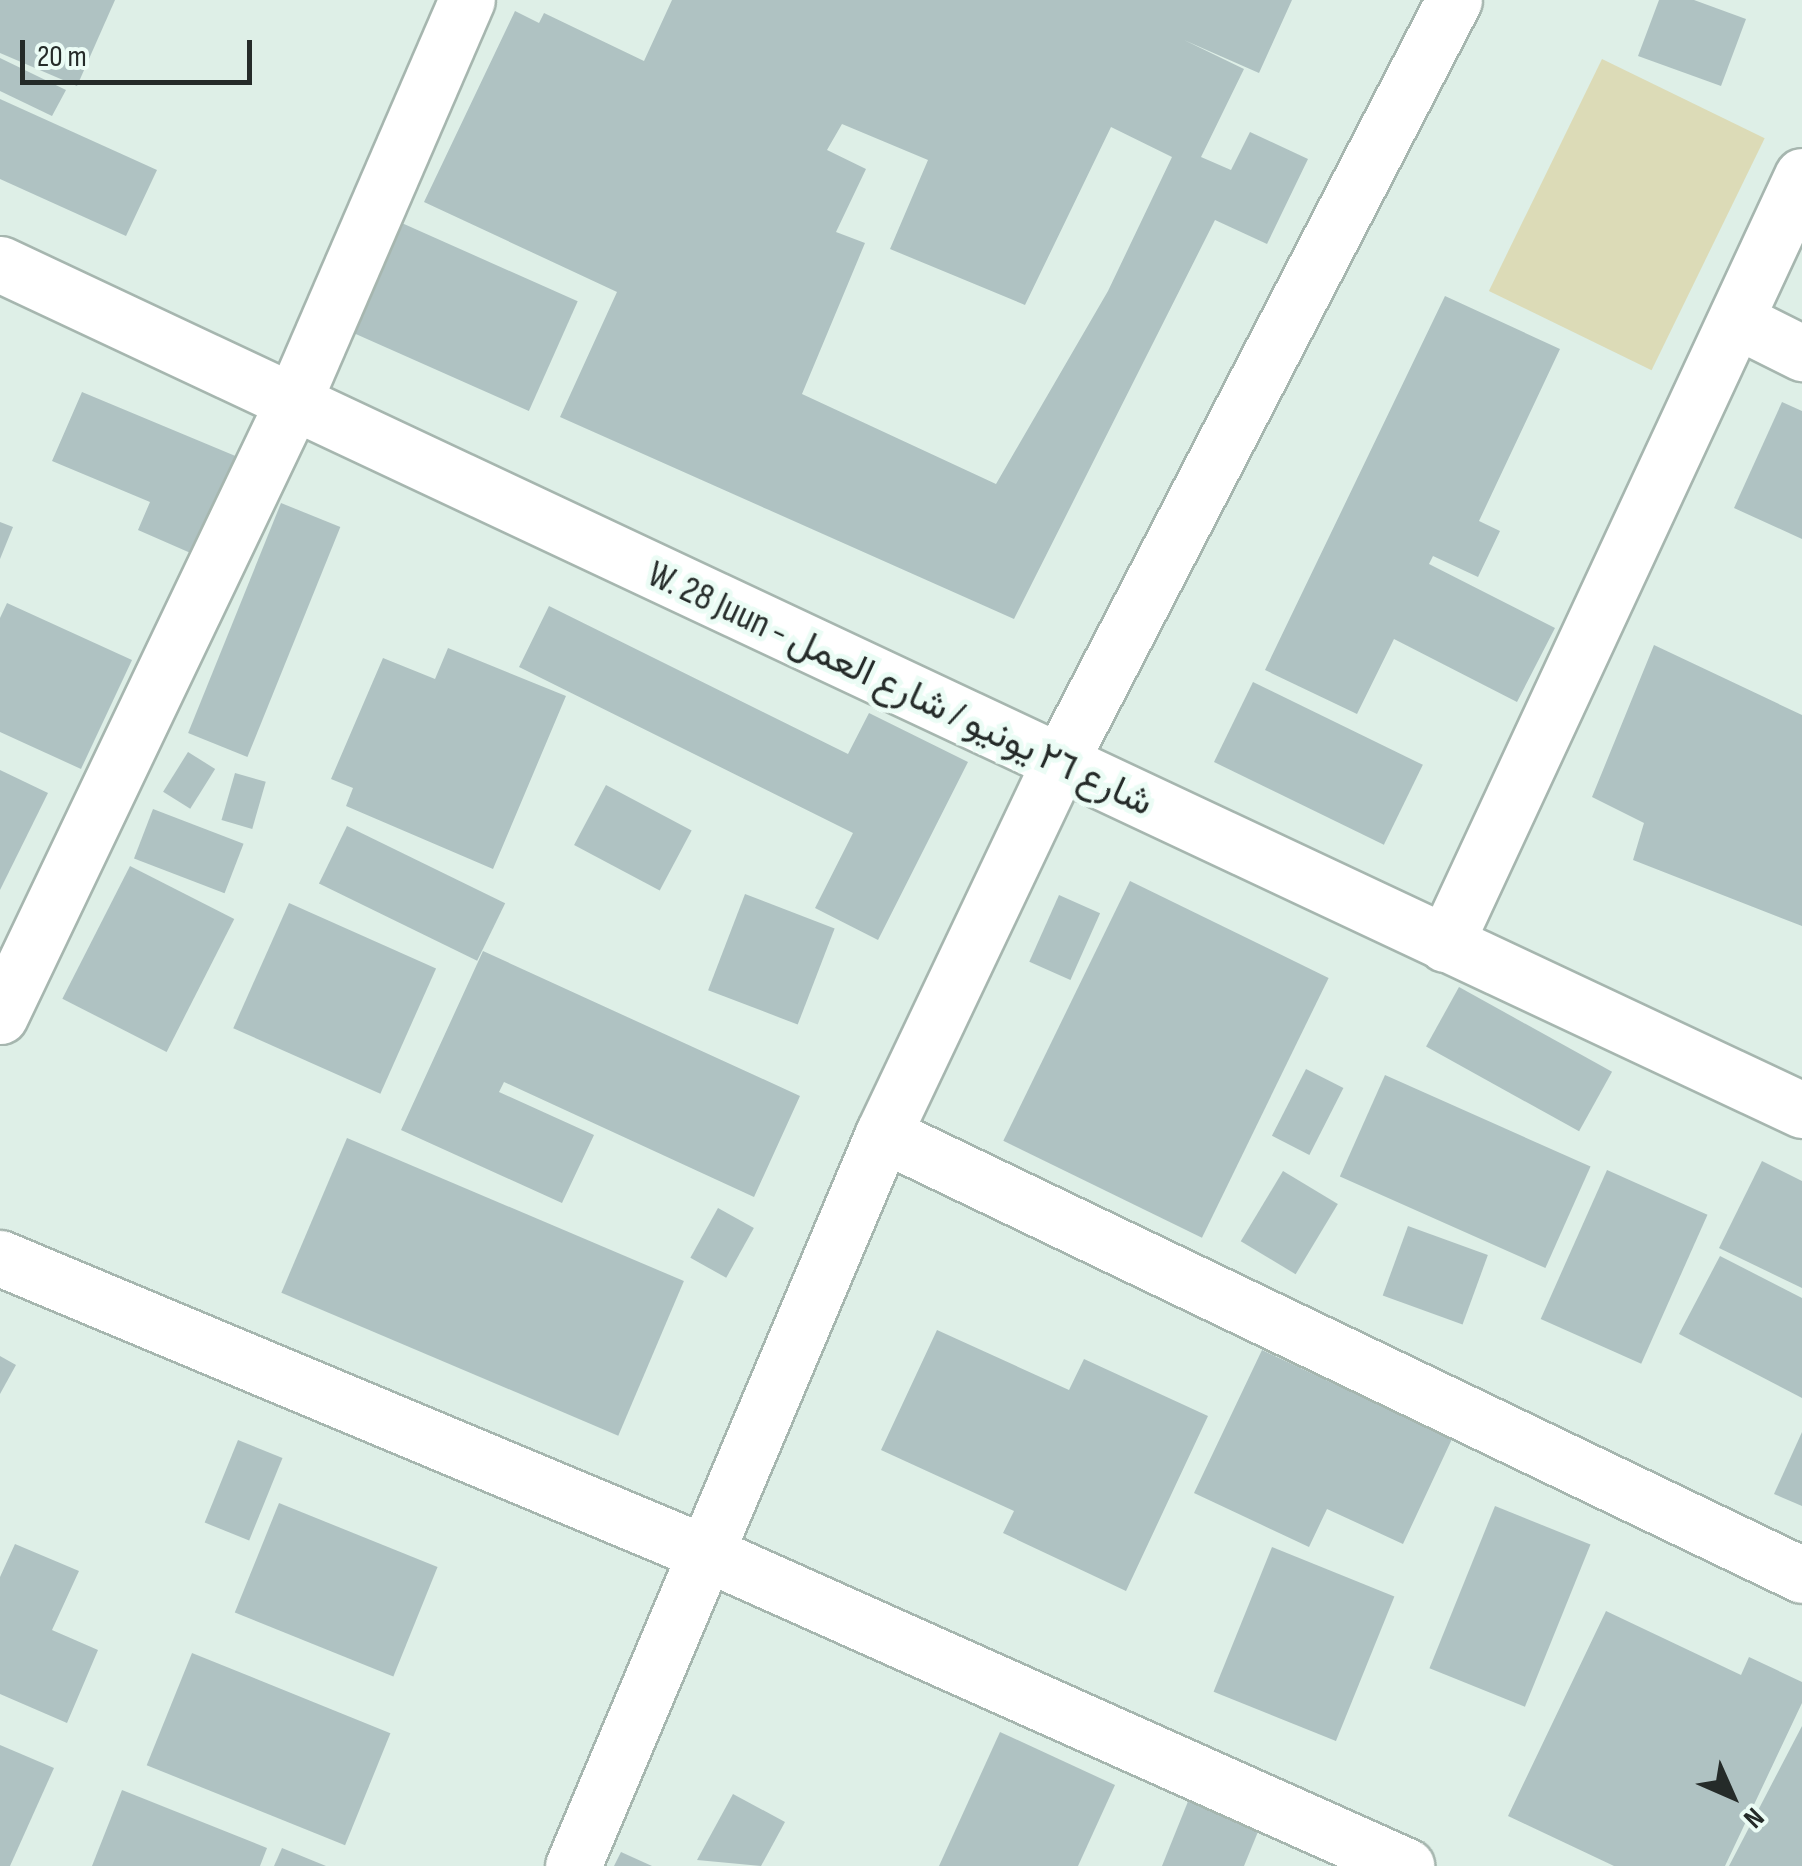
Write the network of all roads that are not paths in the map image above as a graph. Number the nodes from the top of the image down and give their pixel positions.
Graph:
1 (467, 0) edge
2 (1454, 0) edge
3 (1802, 176) edge
4 (0, 264) edge
5 (1738, 321) junction
6 (1802, 353) edge
7 (292, 404) junction
8 (1058, 763) junction
9 (1445, 944) junction
10 (0, 1016) edge
11 (1802, 1110) edge
12 (882, 1134) junction
13 (0, 1258) edge
14 (708, 1554) junction
15 (1802, 1574) edge
16 (572, 1866) edge
17 (1406, 1866) edge

1 - 7 street
2 - 8 street
3 - 5 street
4 - 7 street, W. 28 Juun - شارع ٢٦ يونيو / شارع العمل
5 - 6 street
5 - 9 street
7 - 8 street, W. 28 Juun - شارع ٢٦ يونيو / شارع العمل
7 - 10 street
8 - 9 street, W. 28 Juun - شارع ٢٦ يونيو / شارع العمل
8 - 12 street
9 - 11 street, W. 28 Juun - شارع ٢٦ يونيو / شارع العمل
12 - 14 street
12 - 15 street
13 - 14 street
14 - 16 street
14 - 17 street

